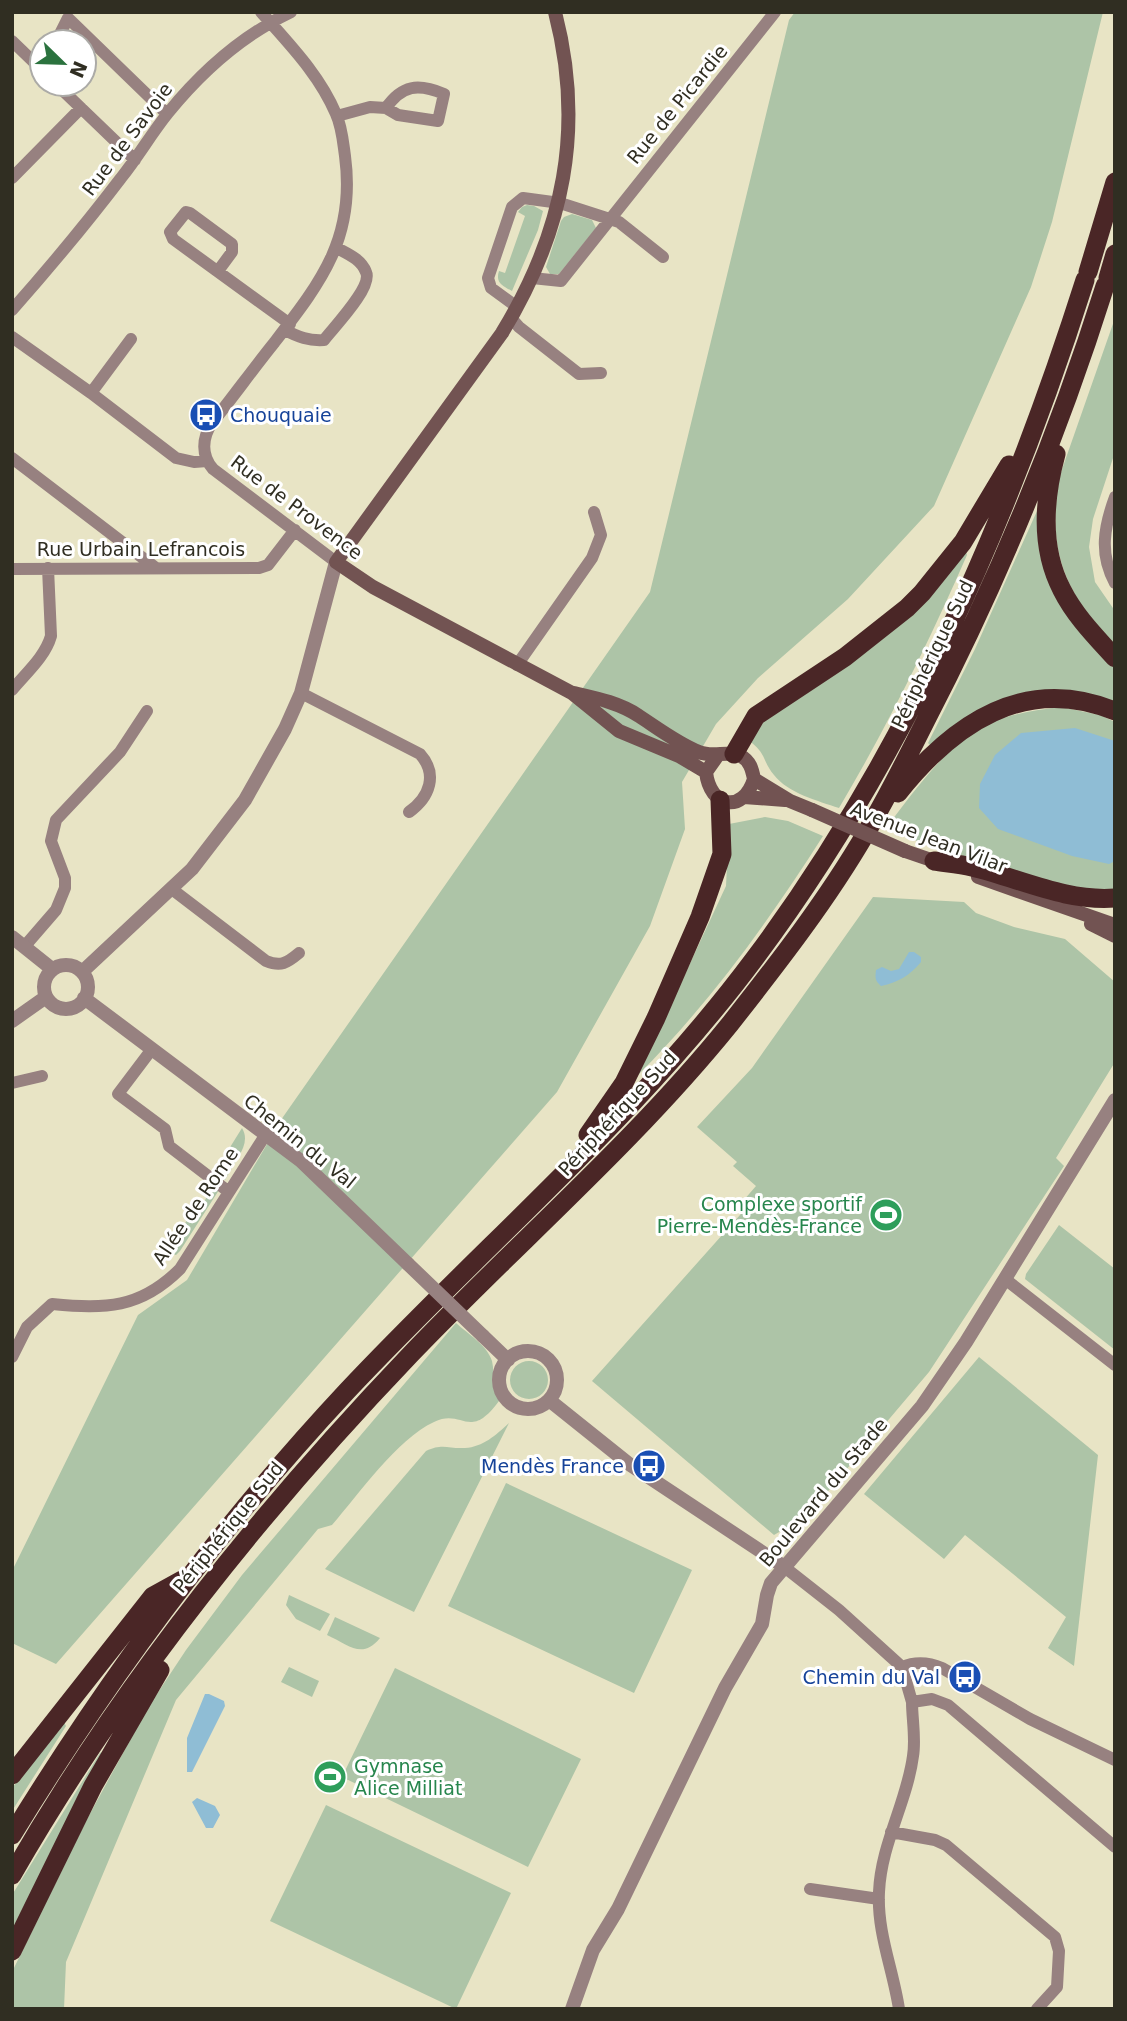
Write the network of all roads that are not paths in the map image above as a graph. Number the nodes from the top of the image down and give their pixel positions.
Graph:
1 (261, 12) edge
2 (291, 12) edge
3 (555, 12) edge
4 (775, 12) edge
5 (270, 22) junction
6 (63, 28) edge
7 (78, 28) edge
8 (12, 41) edge
9 (98, 47) edge
10 (28, 56) edge
11 (71, 98) edge
12 (81, 108) junction
13 (386, 108) dead end
14 (167, 114) junction
15 (337, 116) junction
16 (135, 160) junction
17 (12, 178) edge
18 (1115, 182) edge
19 (560, 203) junction
20 (610, 219) junction
21 (337, 248) junction
22 (1115, 254) edge
23 (663, 257) dead end
24 (218, 271) junction
25 (531, 278) junction
26 (12, 310) edge
27 (514, 312) junction
28 (288, 327) junction
29 (12, 337) edge
30 (131, 339) dead end
31 (1085, 350) junction
32 (601, 373) dead end
33 (91, 393) junction
34 (1040, 413) junction
35 (12, 458) edge
36 (207, 461) junction
37 (1115, 497) edge
38 (594, 512) dead end
39 (295, 530) junction
40 (336, 562) junction
41 (48, 568) junction
42 (156, 568) junction
43 (12, 569) edge
44 (1115, 583) edge
45 (1115, 658) edge
46 (517, 665) junction
47 (12, 690) edge
48 (301, 693) junction
49 (572, 693) junction
50 (147, 711) dead end
51 (1115, 711) edge
52 (726, 755) junction
53 (706, 772) junction
54 (754, 779) junction
55 (744, 797) junction
56 (720, 800) junction
57 (790, 801) junction
58 (409, 811) dead end
59 (866, 832) junction
60 (934, 861) junction
61 (173, 890) junction
62 (1115, 898) edge
63 (1056, 906) junction
64 (1115, 925) edge
65 (1115, 936) edge
66 (18, 942) edge
67 (299, 953) dead end
68 (52, 969) junction
69 (82, 972) junction
70 (46, 997) junction
71 (84, 998) junction
72 (12, 1021) edge
73 (152, 1049) junction
74 (42, 1076) dead end
75 (12, 1083) edge
76 (1115, 1100) edge
77 (266, 1135) junction
78 (555, 1182) junction
79 (229, 1192) junction
80 (1005, 1279) junction
81 (12, 1357) edge
82 (508, 1360) junction
83 (1115, 1365) edge
84 (549, 1400) junction
85 (783, 1566) junction
86 (189, 1577) junction
87 (203, 1591) junction
88 (902, 1667) junction
89 (912, 1702) junction
90 (1115, 1760) edge
91 (12, 1775) edge
92 (891, 1832) junction
93 (12, 1835) edge
94 (1115, 1847) edge
95 (12, 1875) edge
96 (810, 1889) dead end
97 (879, 1899) junction
98 (12, 1951) edge
99 (572, 2009) edge
100 (899, 2009) edge
101 (1037, 2009) edge

1 - 5 street
2 - 5 street, Rue de Savoie
3 - 19 main road
4 - 20 street, Rue de Picardie
5 - 14 street, Rue de Savoie
5 - 15 street
6 - 7 street
8 - 10 street
9 - 14 street
11 - 12 street
12 - 16 street
12 - 17 street
13 - 15 street
14 - 16 street, Rue de Savoie
15 - 21 street
16 - 26 street, Rue de Savoie
18 - 34 highway, Périphérique Sud
19 - 20 street
19 - 25 main road
19 - 27 street
20 - 23 street
20 - 25 street, Rue de Picardie
21 - 28 street
21 - 28 street
22 - 31 highway, Périphérique Sud
24 - 24 street
24 - 28 street
25 - 27 main road
27 - 32 street
27 - 40 main road
28 - 36 street
29 - 33 street, Rue de Provence
30 - 33 street
31 - 45 highway
31 - 59 highway, Périphérique Sud
33 - 36 street, Rue de Provence
34 - 52 highway
34 - 78 highway, Périphérique Sud
35 - 42 street
36 - 39 street, Rue de Provence
37 - 44 street
38 - 46 street
39 - 40 street, Rue de Provence
39 - 42 street, Rue Urbain Lefrancois
40 - 46 main road, Rue de Provence
40 - 48 street
41 - 42 street, Rue Urbain Lefrancois
41 - 43 street, Rue Urbain Lefrancois
41 - 47 street
46 - 49 main road, Rue de Provence
48 - 58 street
48 - 61 street
49 - 52 main road
49 - 53 main road
50 - 66 street
51 - 59 highway
52 - 53 main road
52 - 54 main road
53 - 56 main road
54 - 55 main road
54 - 57 main road, Avenue Jean Vilar
55 - 56 main road
55 - 57 main road, Avenue Jean Vilar
56 - 78 highway
57 - 60 main road, Avenue Jean Vilar, bridge
59 - 87 highway, Périphérique Sud
60 - 62 highway
60 - 63 main road, Avenue Jean Vilar
61 - 67 street
61 - 69 street
63 - 64 main road, Avenue Jean Vilar
63 - 65 main road, Avenue Jean Vilar
66 - 68 street
68 - 69 street
68 - 70 street
69 - 71 street
70 - 71 street
70 - 72 street
71 - 73 street, Chemin du Val
73 - 77 street, Chemin du Val
73 - 79 street
74 - 75 street
76 - 80 street, Boulevard du Stade
77 - 79 street, Allée de Rome
77 - 82 street, Chemin du Val, bridge
78 - 86 highway, Périphérique Sud
79 - 81 street, Allée de Rome
80 - 83 street
80 - 85 street, Boulevard du Stade
82 - 84 street
82 - 84 street
84 - 85 street
85 - 88 street
85 - 99 street, Boulevard du Stade
86 - 91 highway
86 - 93 highway, Périphérique Sud
87 - 95 highway, Périphérique Sud
87 - 98 highway
88 - 89 street
88 - 90 street
89 - 92 street
89 - 94 street
92 - 97 street
92 - 101 street
96 - 97 street
97 - 100 street

